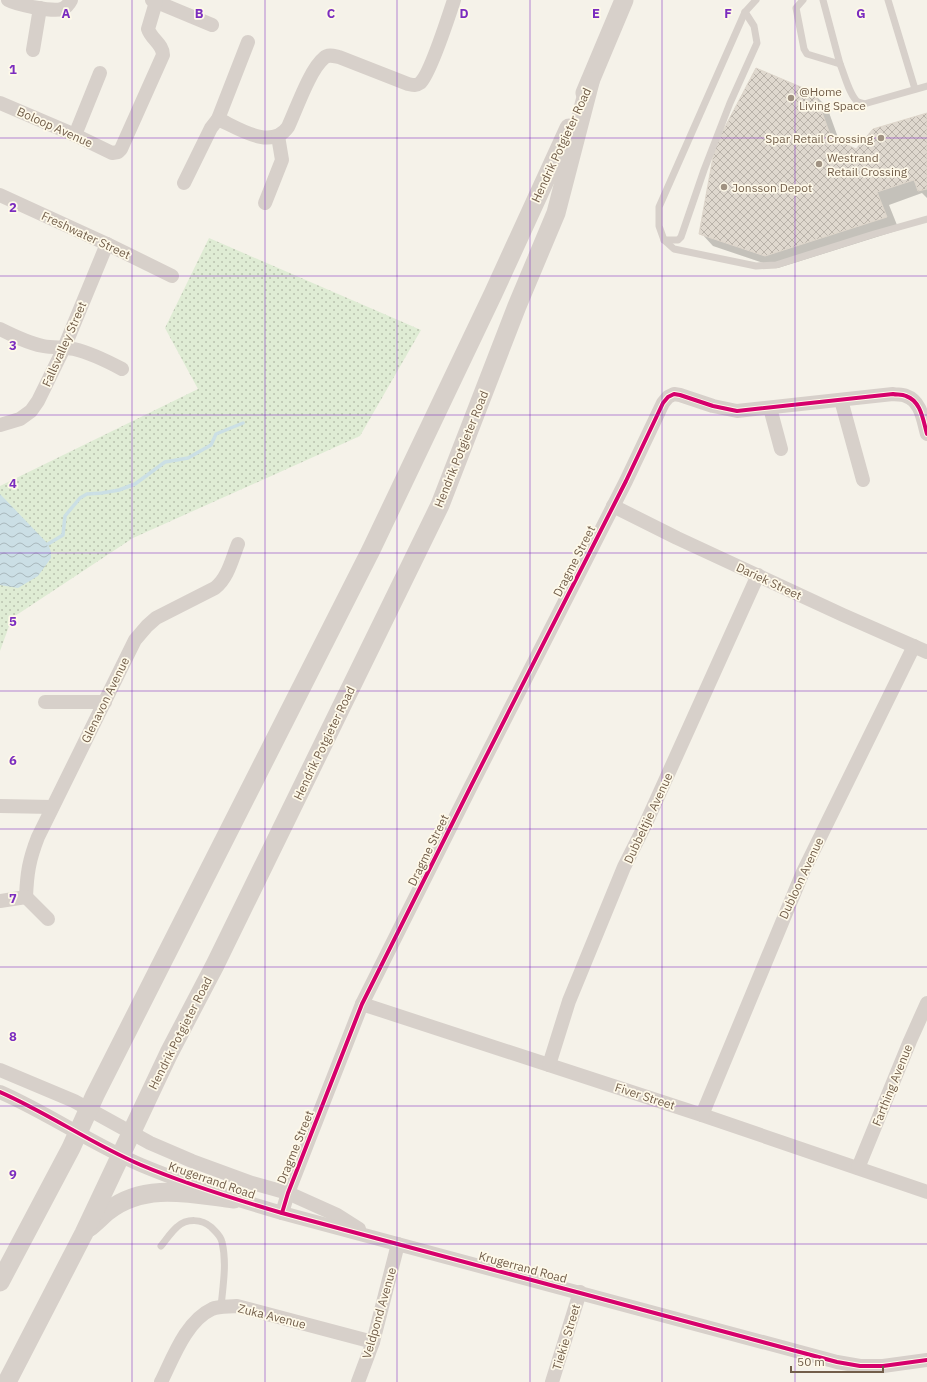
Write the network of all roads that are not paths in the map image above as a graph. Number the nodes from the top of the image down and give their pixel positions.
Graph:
1 (8, 0) edge
2 (71, 0) edge
3 (453, 0) edge
4 (624, 0) edge
5 (756, 0) edge
6 (803, 0) edge
7 (823, 0) edge
8 (888, 0) edge
9 (154, 1) edge
10 (40, 8) junction
11 (745, 12) junction
12 (212, 25) dead end
13 (248, 42) dead end
14 (33, 50) dead end
15 (840, 64) junction
16 (100, 73) dead end
17 (590, 82) junction
18 (927, 86) edge
19 (915, 89) junction
20 (0, 103) edge
21 (218, 119) junction
22 (75, 135) junction
23 (278, 136) junction
24 (184, 183) dead end
25 (0, 195) edge
26 (265, 203) dead end
27 (927, 219) edge
28 (664, 240) junction
29 (107, 244) junction
30 (172, 276) dead end
31 (0, 329) edge
32 (64, 348) junction
33 (122, 369) dead end
34 (840, 400) junction
35 (770, 408) junction
36 (0, 425) edge
37 (927, 434) edge
38 (780, 449) dead end
39 (863, 480) dead end
40 (613, 506) junction
41 (238, 544) dead end
42 (758, 575) junction
43 (914, 646) junction
44 (927, 652) edge
45 (45, 702) dead end
46 (105, 702) junction
47 (0, 806) edge
48 (52, 807) junction
49 (26, 897) junction
50 (0, 901) edge
51 (48, 919) dead end
52 (927, 1003) edge
53 (362, 1004) junction
54 (550, 1065) junction
55 (0, 1070) edge
56 (0, 1092) edge
57 (89, 1109) junction
58 (702, 1115) junction
59 (132, 1132) junction
60 (77, 1133) junction
61 (121, 1155) junction
62 (858, 1168) junction
63 (927, 1192) edge
64 (288, 1193) junction
65 (234, 1199) junction
66 (282, 1213) junction
67 (84, 1232) junction
68 (365, 1234) junction
69 (398, 1244) junction
70 (161, 1246) dead end
71 (0, 1282) edge
72 (580, 1292) junction
73 (221, 1307) junction
74 (373, 1342) junction
75 (927, 1360) edge
76 (7, 1382) edge
77 (161, 1382) edge
78 (358, 1382) edge
79 (552, 1382) edge

1 - 10 street
2 - 10 street
3 - 23 street
4 - 17 main road, Hendrik Potgieter Road
5 - 11 lane
6 - 15 lane
7 - 15 lane
8 - 19 lane
9 - 12 street
9 - 22 street, Boloop Avenue
10 - 14 street
11 - 28 lane
11 - 28 lane
13 - 21 street
15 - 19 lane
16 - 22 street
17 - 57 main road, Hendrik Potgieter Road
17 - 59 main road, Hendrik Potgieter Road
18 - 19 lane
20 - 22 street, Boloop Avenue
21 - 23 street
21 - 24 street
23 - 26 street
25 - 29 street, Freshwater Street
27 - 28 lane
29 - 30 street, Freshwater Street
29 - 32 street, Fallsvalley Street
31 - 32 street
32 - 33 street
32 - 36 street, Fallsvalley Street
34 - 35 street, Dragme Street
34 - 37 street, Dragme Street
34 - 39 street
35 - 38 street
35 - 40 street, Dragme Street
40 - 42 street, Dariek Street
40 - 53 street, Dragme Street
41 - 46 street, Glenavon Avenue
42 - 43 street, Dariek Street
42 - 54 street, Dubbeltjie Avenue
43 - 44 street, Dariek Street
43 - 58 street, Dubloon Avenue
45 - 46 street
46 - 48 street, Glenavon Avenue
47 - 48 street
48 - 49 street, Glenavon Avenue
49 - 50 street
49 - 51 street
52 - 62 street, Farthing Avenue
53 - 54 street, Fiver Street
53 - 64 street, Dragme Street
54 - 58 street, Fiver Street
55 - 57 street, Krugerrand Road
56 - 60 street, Krugerrand Road
57 - 59 street, Krugerrand Road
57 - 60 main road, Hendrik Potgieter Road
58 - 62 street, Fiver Street
59 - 61 main road, Hendrik Potgieter Road
59 - 64 street, Krugerrand Road
60 - 61 street, Krugerrand Road
60 - 71 main road, Hendrik Potgieter Road
61 - 65 street, Krugerrand Road
61 - 67 main road, Hendrik Potgieter Road
62 - 63 street, Fiver Street
64 - 66 street, Dragme Street
64 - 68 street, Krugerrand Road
65 - 66 street, Krugerrand Road
65 - 67 main road
66 - 68 street, Krugerrand Road
67 - 76 main road, Hendrik Potgieter Road
68 - 69 street, Krugerrand Road
69 - 72 street, Krugerrand Road
69 - 74 street, Veldpond Avenue
70 - 73 lane
72 - 75 street, Krugerrand Road
72 - 79 street, Tiekie Street
73 - 74 street, Zuka Avenue
73 - 77 street, Zuka Avenue
74 - 78 street, Veldpond Avenue

